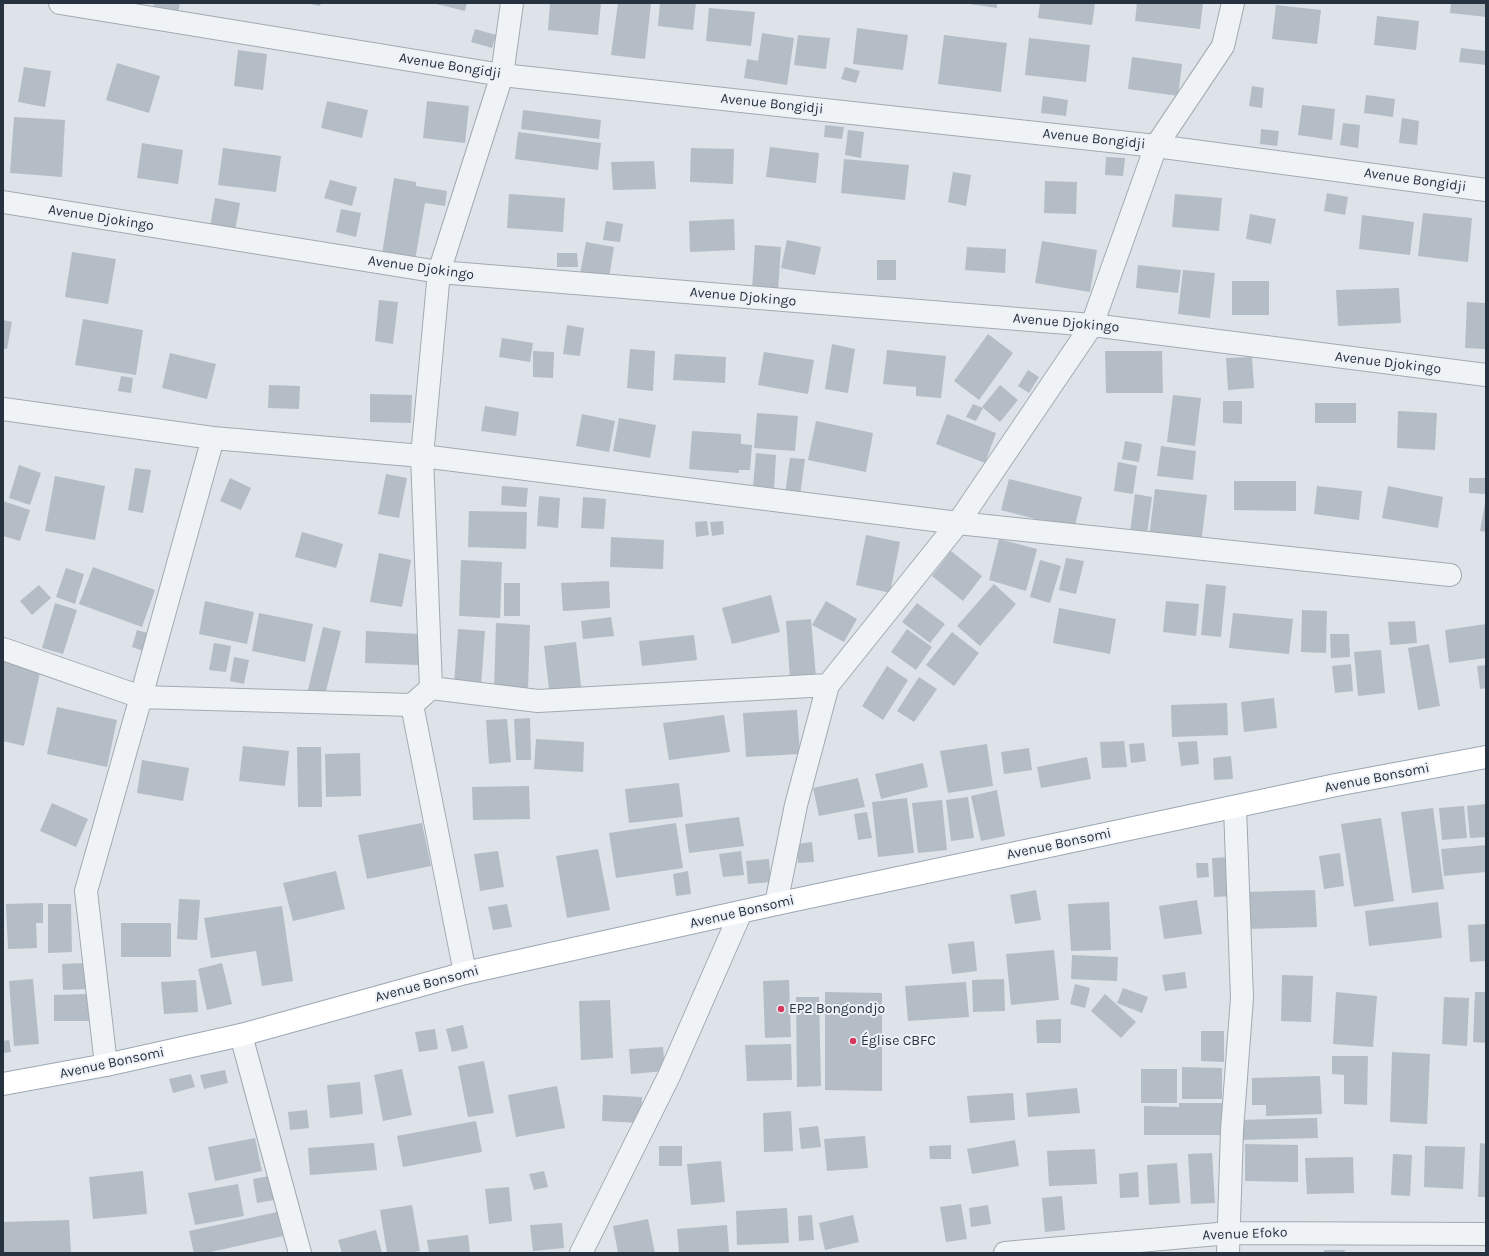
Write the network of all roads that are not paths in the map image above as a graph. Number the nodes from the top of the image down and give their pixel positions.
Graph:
1 (60, 3) edge
2 (512, 3) edge
3 (1233, 3) edge
4 (502, 74) junction
5 (1156, 146) junction
6 (1486, 190) edge
7 (3, 202) edge
8 (439, 272) junction
9 (1092, 325) junction
10 (1486, 375) edge
11 (3, 409) edge
12 (213, 438) junction
13 (422, 456) junction
14 (958, 523) junction
15 (1450, 575) dead end
16 (3, 649) edge
17 (828, 685) junction
18 (431, 688) junction
19 (142, 697) junction
20 (412, 705) junction
21 (1486, 757) edge
22 (1235, 807) junction
23 (776, 904) junction
24 (741, 912) junction
25 (464, 974) junction
26 (241, 1035) junction
27 (106, 1065) junction
28 (3, 1084) edge
29 (1486, 1234) edge
30 (1228, 1243) edge
31 (300, 1253) edge
32 (581, 1253) edge
33 (1005, 1253) edge

1 - 4 street, Avenue Bongidji
2 - 4 street
3 - 5 street
4 - 5 street, Avenue Bongidji
4 - 8 street
5 - 6 street, Avenue Bongidji
5 - 9 street
7 - 8 street, Avenue Djokingo
8 - 9 street, Avenue Djokingo
8 - 13 street
9 - 10 street, Avenue Djokingo
9 - 14 street
11 - 12 street
12 - 13 street
12 - 19 street
13 - 14 street
13 - 18 street
14 - 15 street
14 - 17 street
16 - 19 street
17 - 18 street
17 - 23 street
18 - 20 street
19 - 20 street
19 - 27 street
20 - 25 street
21 - 22 main road, Avenue Bonsomi
22 - 23 main road, Avenue Bonsomi
22 - 30 street
23 - 24 main road, Avenue Bonsomi
24 - 25 main road, Avenue Bonsomi
24 - 32 street
25 - 26 main road, Avenue Bonsomi
26 - 27 main road, Avenue Bonsomi
26 - 31 street
27 - 28 main road, Avenue Bonsomi
29 - 30 street, Avenue Efoko
30 - 33 street, Avenue Efoko

